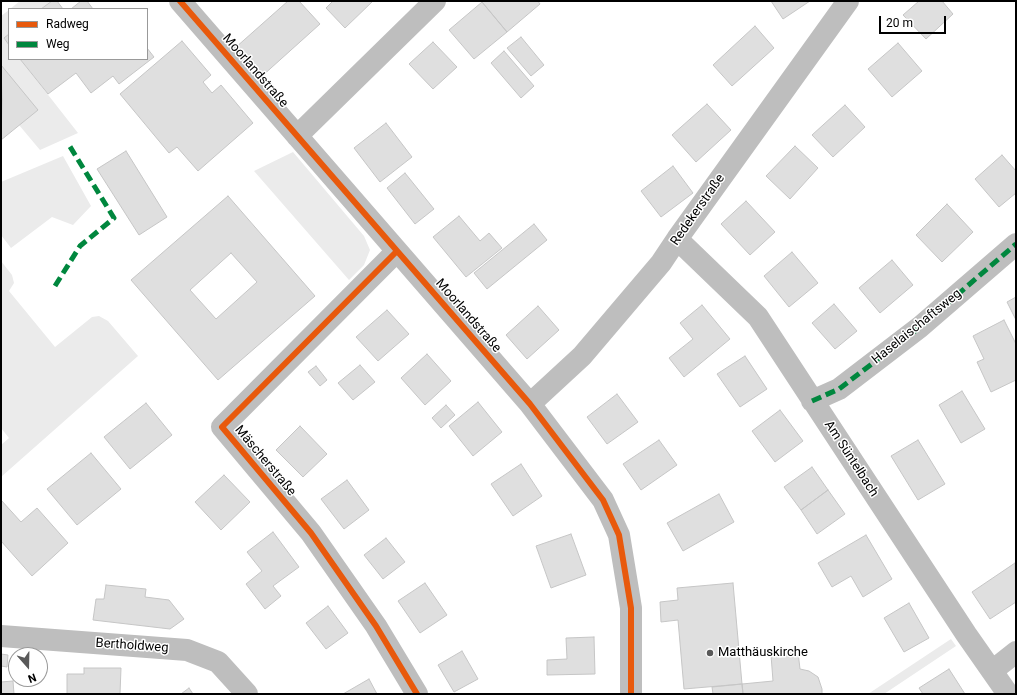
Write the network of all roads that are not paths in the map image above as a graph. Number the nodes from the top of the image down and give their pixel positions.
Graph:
1 (180, 1) edge
2 (435, 1) edge
3 (848, 1) edge
4 (297, 136) junction
5 (677, 239) junction
6 (1016, 244) edge
7 (397, 251) junction
8 (812, 401) junction
9 (530, 404) junction
10 (1, 636) edge
11 (1016, 652) edge
12 (992, 671) junction
13 (247, 694) edge
14 (417, 694) edge
15 (631, 694) edge
16 (1008, 694) edge

1 - 4 street, Moorlandstraße
2 - 4 street
3 - 5 street, Redekerstraße
4 - 7 street, Moorlandstraße
5 - 8 street, Am Süntelbach
5 - 9 street, Redekerstraße
6 - 8 street, Haselaischaftsweg
7 - 9 street, Moorlandstraße
7 - 14 street, Mäscherstraße
8 - 12 street, Am Süntelbach
9 - 15 street, Moorlandstraße
10 - 13 street, Bertholdweg
11 - 12 street
12 - 16 street, Am Süntelbach

